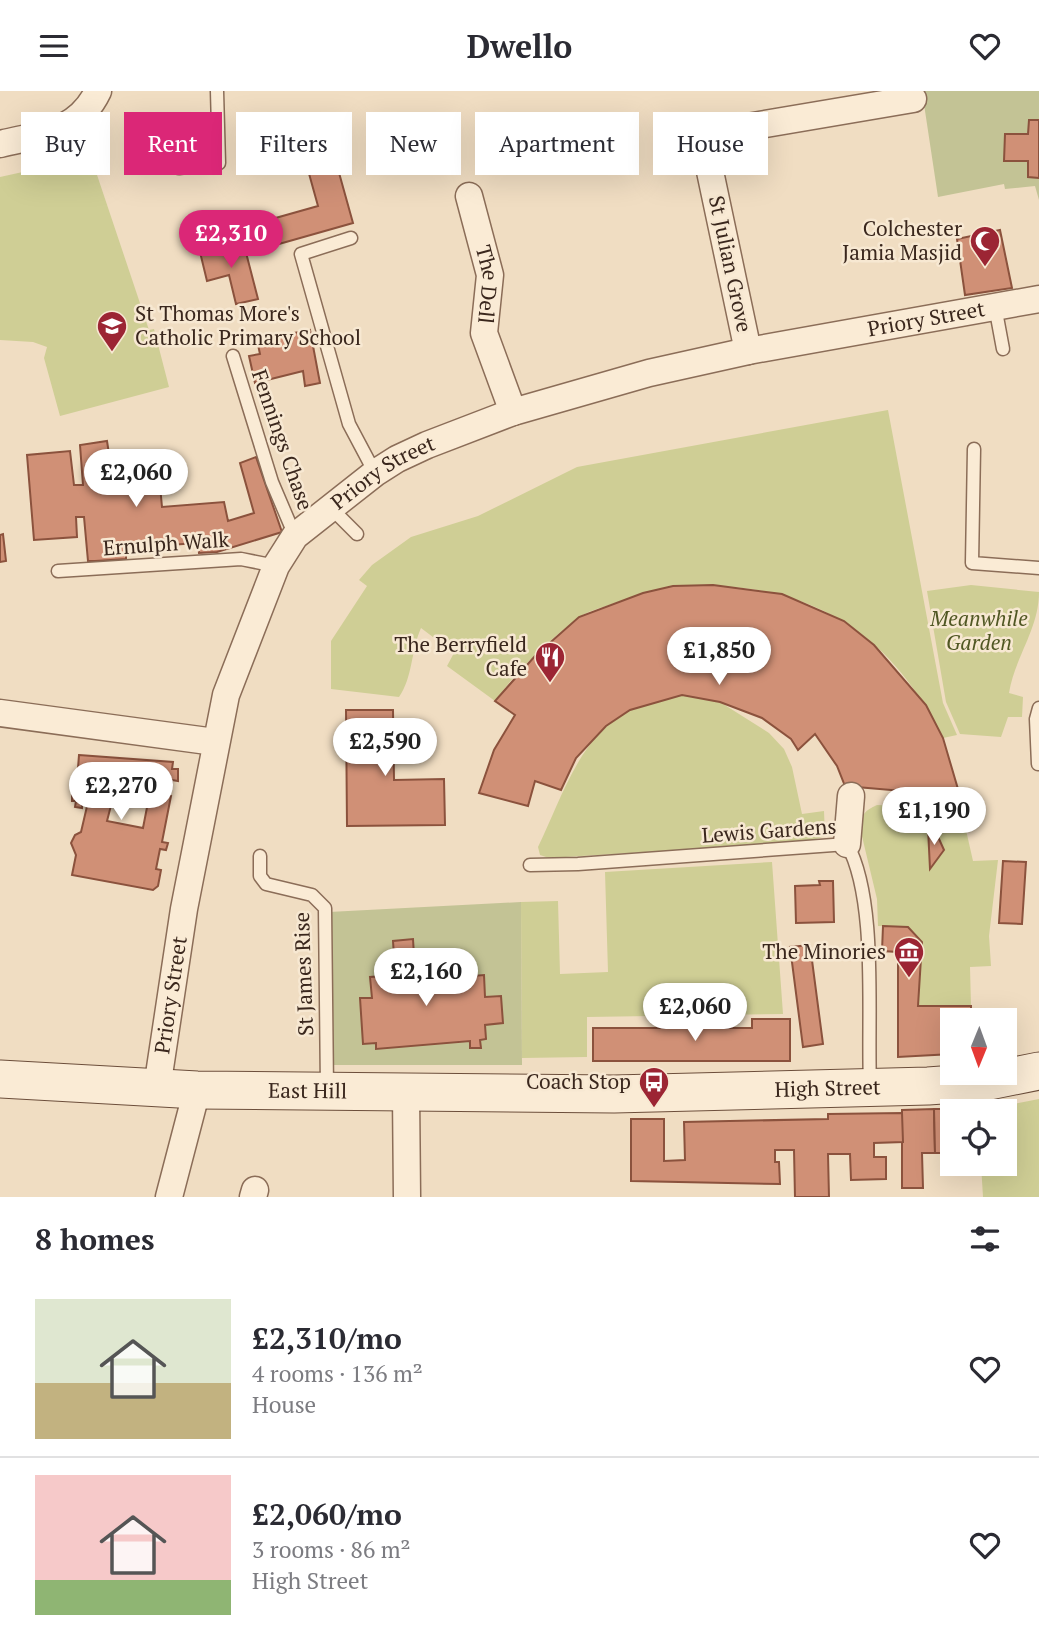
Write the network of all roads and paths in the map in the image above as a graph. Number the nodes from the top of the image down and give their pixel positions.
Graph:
1 (98, 91) edge
2 (216, 91) edge
3 (913, 99) dead end
4 (217, 112) edge
5 (0, 144) edge
6 (469, 196) dead end
7 (351, 239) dead end
8 (1039, 299) edge
9 (995, 305) junction
10 (1003, 349) dead end
11 (748, 351) junction
12 (233, 356) dead end
13 (513, 412) junction
14 (974, 449) dead end
15 (375, 473) junction
16 (331, 508) junction
17 (357, 534) dead end
18 (295, 536) junction
19 (276, 566) junction
20 (1039, 568) edge
21 (58, 571) dead end
22 (1039, 708) edge
23 (0, 713) edge
24 (215, 742) junction
25 (1038, 764) edge
26 (851, 796) dead end
27 (848, 844) junction
28 (260, 856) dead end
29 (530, 865) dead end
30 (1039, 1071) edge
31 (0, 1079) edge
32 (157, 1088) junction
33 (870, 1088) junction
34 (197, 1090) junction
35 (327, 1091) junction
36 (406, 1093) junction
37 (614, 1094) joint
38 (169, 1197) edge
39 (407, 1197) edge

1 - 5 street
2 - 4 lane
3 - 11 street, St Julian Grove
6 - 13 street, The Dell
7 - 15 lane
8 - 9 street, Priory Street
9 - 10 lane
9 - 11 street, Priory Street
11 - 13 street, Priory Street
12 - 18 lane, Fennings Chase
13 - 15 street, Priory Street
14 - 20 lane
15 - 16 street, Priory Street
16 - 17 lane
16 - 18 street, Priory Street
18 - 19 street, Priory Street
19 - 21 lane, Ernulph Walk
19 - 24 street, Priory Street
22 - 25 lane
23 - 24 street
24 - 32 street, Priory Street
26 - 27 street
27 - 29 lane, Lewis Gardens
27 - 33 lane, Lewis Gardens
28 - 35 lane, St James Rise
30 - 33 street, High Street
31 - 32 street, East Hill
32 - 34 street, East Hill
33 - 37 street, High Street
34 - 35 street, East Hill
34 - 38 street
35 - 36 street, East Hill
36 - 37 street, East Hill
36 - 39 street

